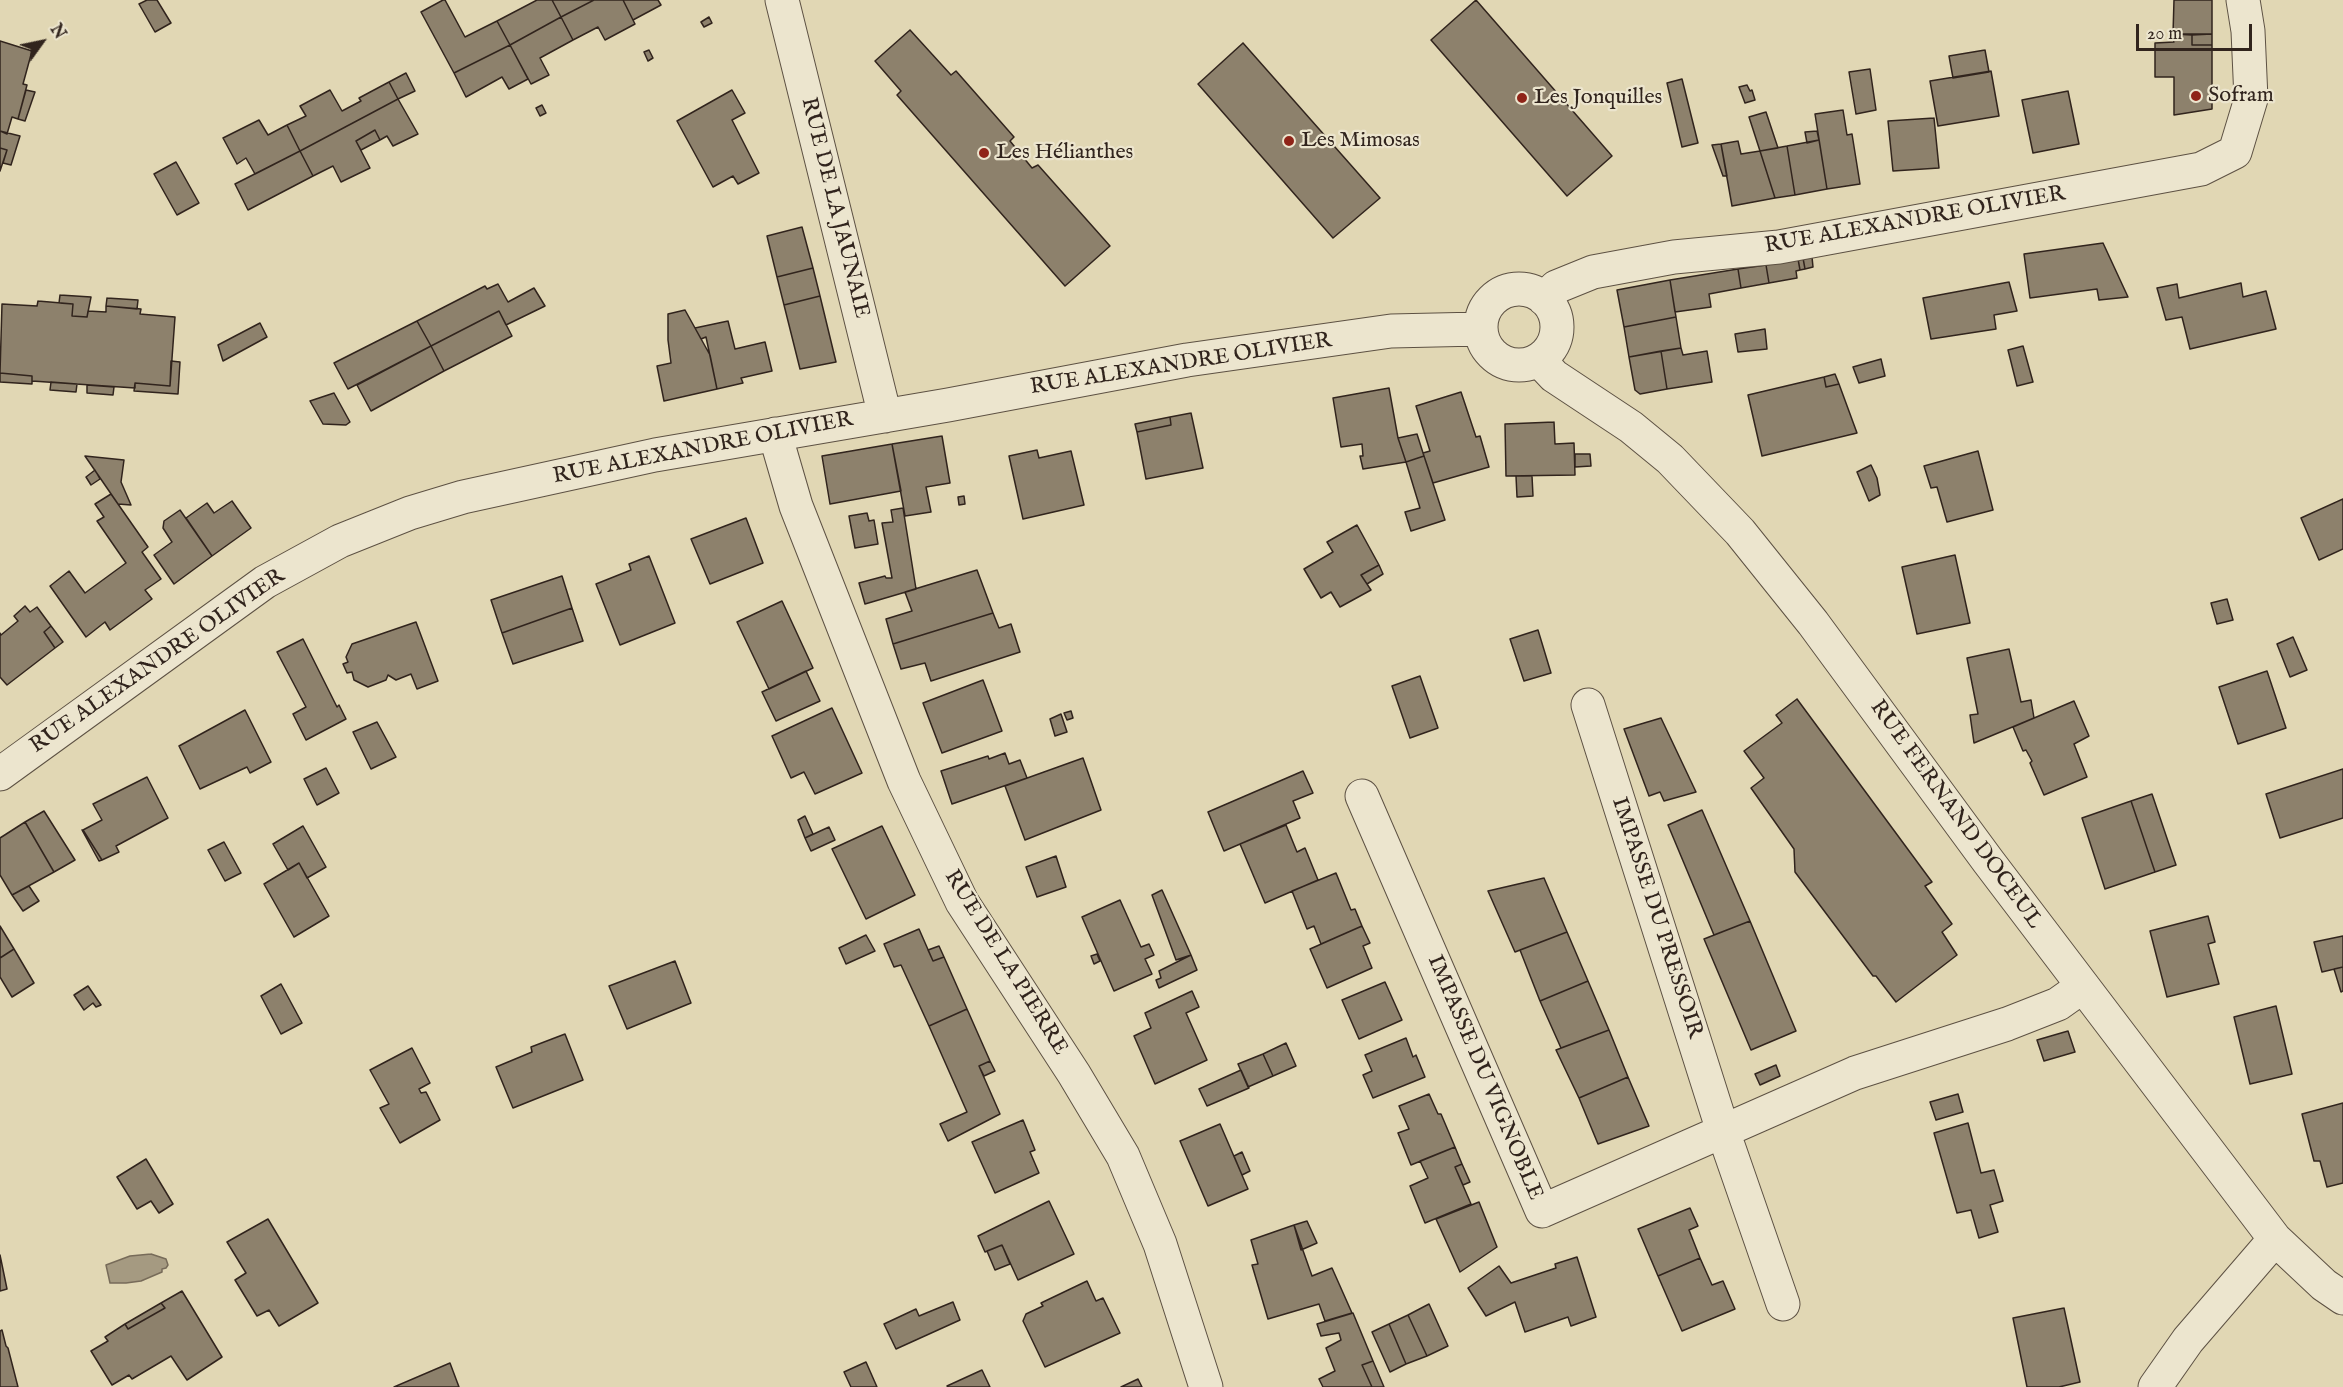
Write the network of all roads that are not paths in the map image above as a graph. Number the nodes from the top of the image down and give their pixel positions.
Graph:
1 (782, 0) edge
2 (2243, 0) edge
3 (1544, 299) junction
4 (1480, 329) junction
5 (1539, 360) junction
6 (885, 416) junction
7 (775, 434) junction
8 (1588, 705) dead end
9 (0, 774) edge
10 (1362, 796) dead end
11 (2082, 987) junction
12 (1723, 1131) junction
13 (2275, 1239) junction
14 (2343, 1298) edge
15 (1783, 1304) dead end
16 (1206, 1387) edge
17 (2155, 1387) edge

1 - 6 street, RUE DE LA JAUNAIE
2 - 3 street, RUE ALEXANDRE OLIVIER
3 - 4 street
3 - 5 street
4 - 5 street
4 - 6 street, RUE ALEXANDRE OLIVIER
5 - 11 street, RUE FERNAND DOCEUL
6 - 7 street, RUE ALEXANDRE OLIVIER
7 - 9 street, RUE ALEXANDRE OLIVIER
7 - 16 street, RUE DE LA PIERRE
8 - 12 street, IMPASSE DU PRESSOIR
10 - 12 street, IMPASSE DU VIGNOBLE
11 - 12 street, IMPASSE DU VIGNOBLE
11 - 13 street, RUE FERNAND DOCEUL
12 - 15 street
13 - 14 street, RUE FERNAND DOCEUL
13 - 17 street

